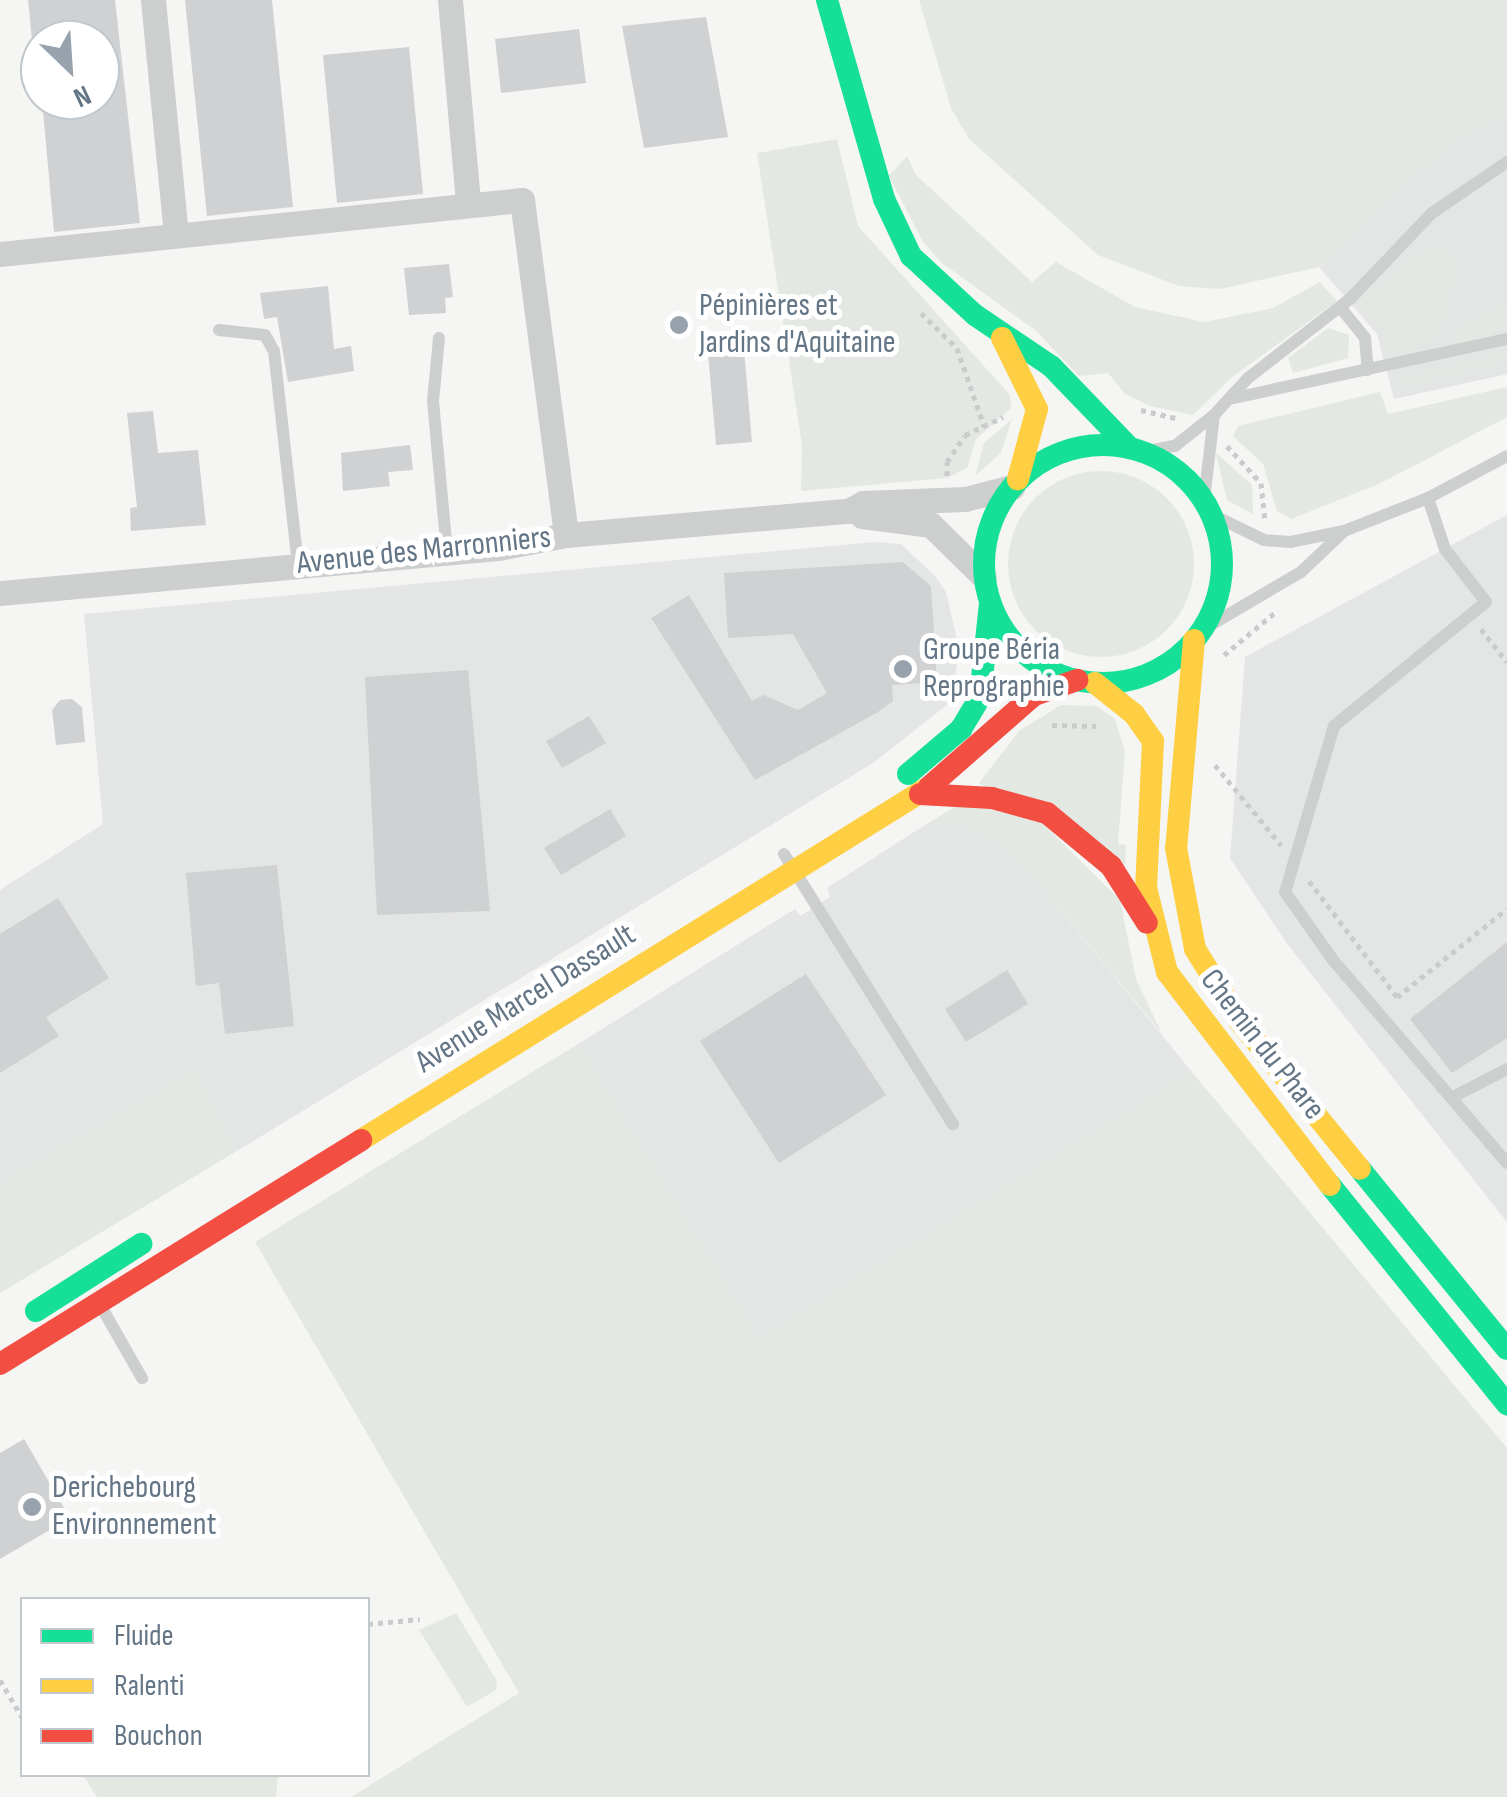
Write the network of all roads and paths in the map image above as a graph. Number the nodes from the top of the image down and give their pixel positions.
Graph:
1 (153, 0) edge
2 (450, 0) edge
3 (827, 0) edge
4 (1507, 162) edge
5 (468, 202) junction
6 (176, 234) junction
7 (0, 254) edge
8 (1340, 307) junction
9 (218, 330) dead end
10 (998, 331) junction
11 (438, 338) dead end
12 (1507, 339) edge
13 (1368, 370) junction
14 (1234, 398) junction
15 (1130, 408) dead end
16 (1204, 433) junction
17 (1136, 450) junction
18 (1507, 456) edge
19 (1015, 483) junction
20 (1428, 498) junction
21 (1207, 507) junction
22 (848, 510) junction
23 (1344, 531) junction
24 (566, 535) junction
25 (1264, 540) junction
26 (447, 553) junction
27 (298, 566) junction
28 (984, 577) junction
29 (1270, 591) junction
30 (0, 593) edge
31 (990, 604) junction
32 (1470, 615) junction
33 (1198, 635) junction
34 (1507, 662) edge
35 (1222, 670) dead end
36 (1086, 682) junction
37 (1215, 752) dead end
38 (1214, 764) junction
39 (1212, 783) dead end
40 (920, 794) junction
41 (1293, 860) junction
42 (790, 863) junction
43 (1507, 909) edge
44 (1154, 934) junction
45 (1507, 1069) edge
46 (1451, 1098) junction
47 (953, 1124) dead end
48 (321, 1135) dead end
49 (1507, 1163) edge
50 (170, 1227) dead end
51 (86, 1278) junction
52 (99, 1301) junction
53 (14, 1325) dead end
54 (1507, 1350) edge
55 (0, 1364) edge
56 (142, 1378) dead end
57 (1507, 1404) edge
58 (420, 1619) dead end
59 (370, 1624) edge
60 (0, 1680) edge
61 (20, 1713) edge

1 - 6 street
2 - 5 street
3 - 10 main road
4 - 8 lane
5 - 6 street
5 - 24 street
6 - 7 street
8 - 13 lane
8 - 14 lane
9 - 27 lane
10 - 17 main road
10 - 19 main road
11 - 26 lane
12 - 13 lane
13 - 14 lane
14 - 16 lane
15 - 16 path
16 - 17 lane
16 - 21 lane
16 - 25 path
17 - 19 main road
17 - 21 main road
18 - 20 lane
19 - 22 street, Avenue des Marronniers
19 - 28 main road
20 - 23 lane
20 - 32 lane
21 - 25 lane
21 - 33 main road
22 - 24 street, Avenue des Marronniers
22 - 28 street, Avenue des Marronniers
23 - 25 lane
23 - 29 lane
24 - 26 street, Avenue des Marronniers
26 - 27 street, Avenue des Marronniers
27 - 30 street, Avenue des Marronniers
28 - 31 main road
29 - 33 lane
29 - 35 path
31 - 36 main road
31 - 42 main road, Avenue Marcel Dassault
32 - 34 path
32 - 41 lane
33 - 36 main road
33 - 54 main road, Chemin du Phare
36 - 40 main road, Avenue Marcel Dassault
36 - 44 main road, Chemin du Phare
37 - 38 path
38 - 39 path
38 - 41 path
40 - 42 main road, Avenue Marcel Dassault
40 - 44 main road
41 - 43 path
41 - 46 lane
42 - 47 lane
42 - 48 main road, Avenue Marcel Dassault
42 - 52 main road, Avenue Marcel Dassault
44 - 57 main road, Chemin du Phare
45 - 46 lane
46 - 49 lane
50 - 51 main road
51 - 52 street
51 - 53 main road
52 - 55 main road, Avenue Marcel Dassault
52 - 56 lane
58 - 59 path
60 - 61 path

